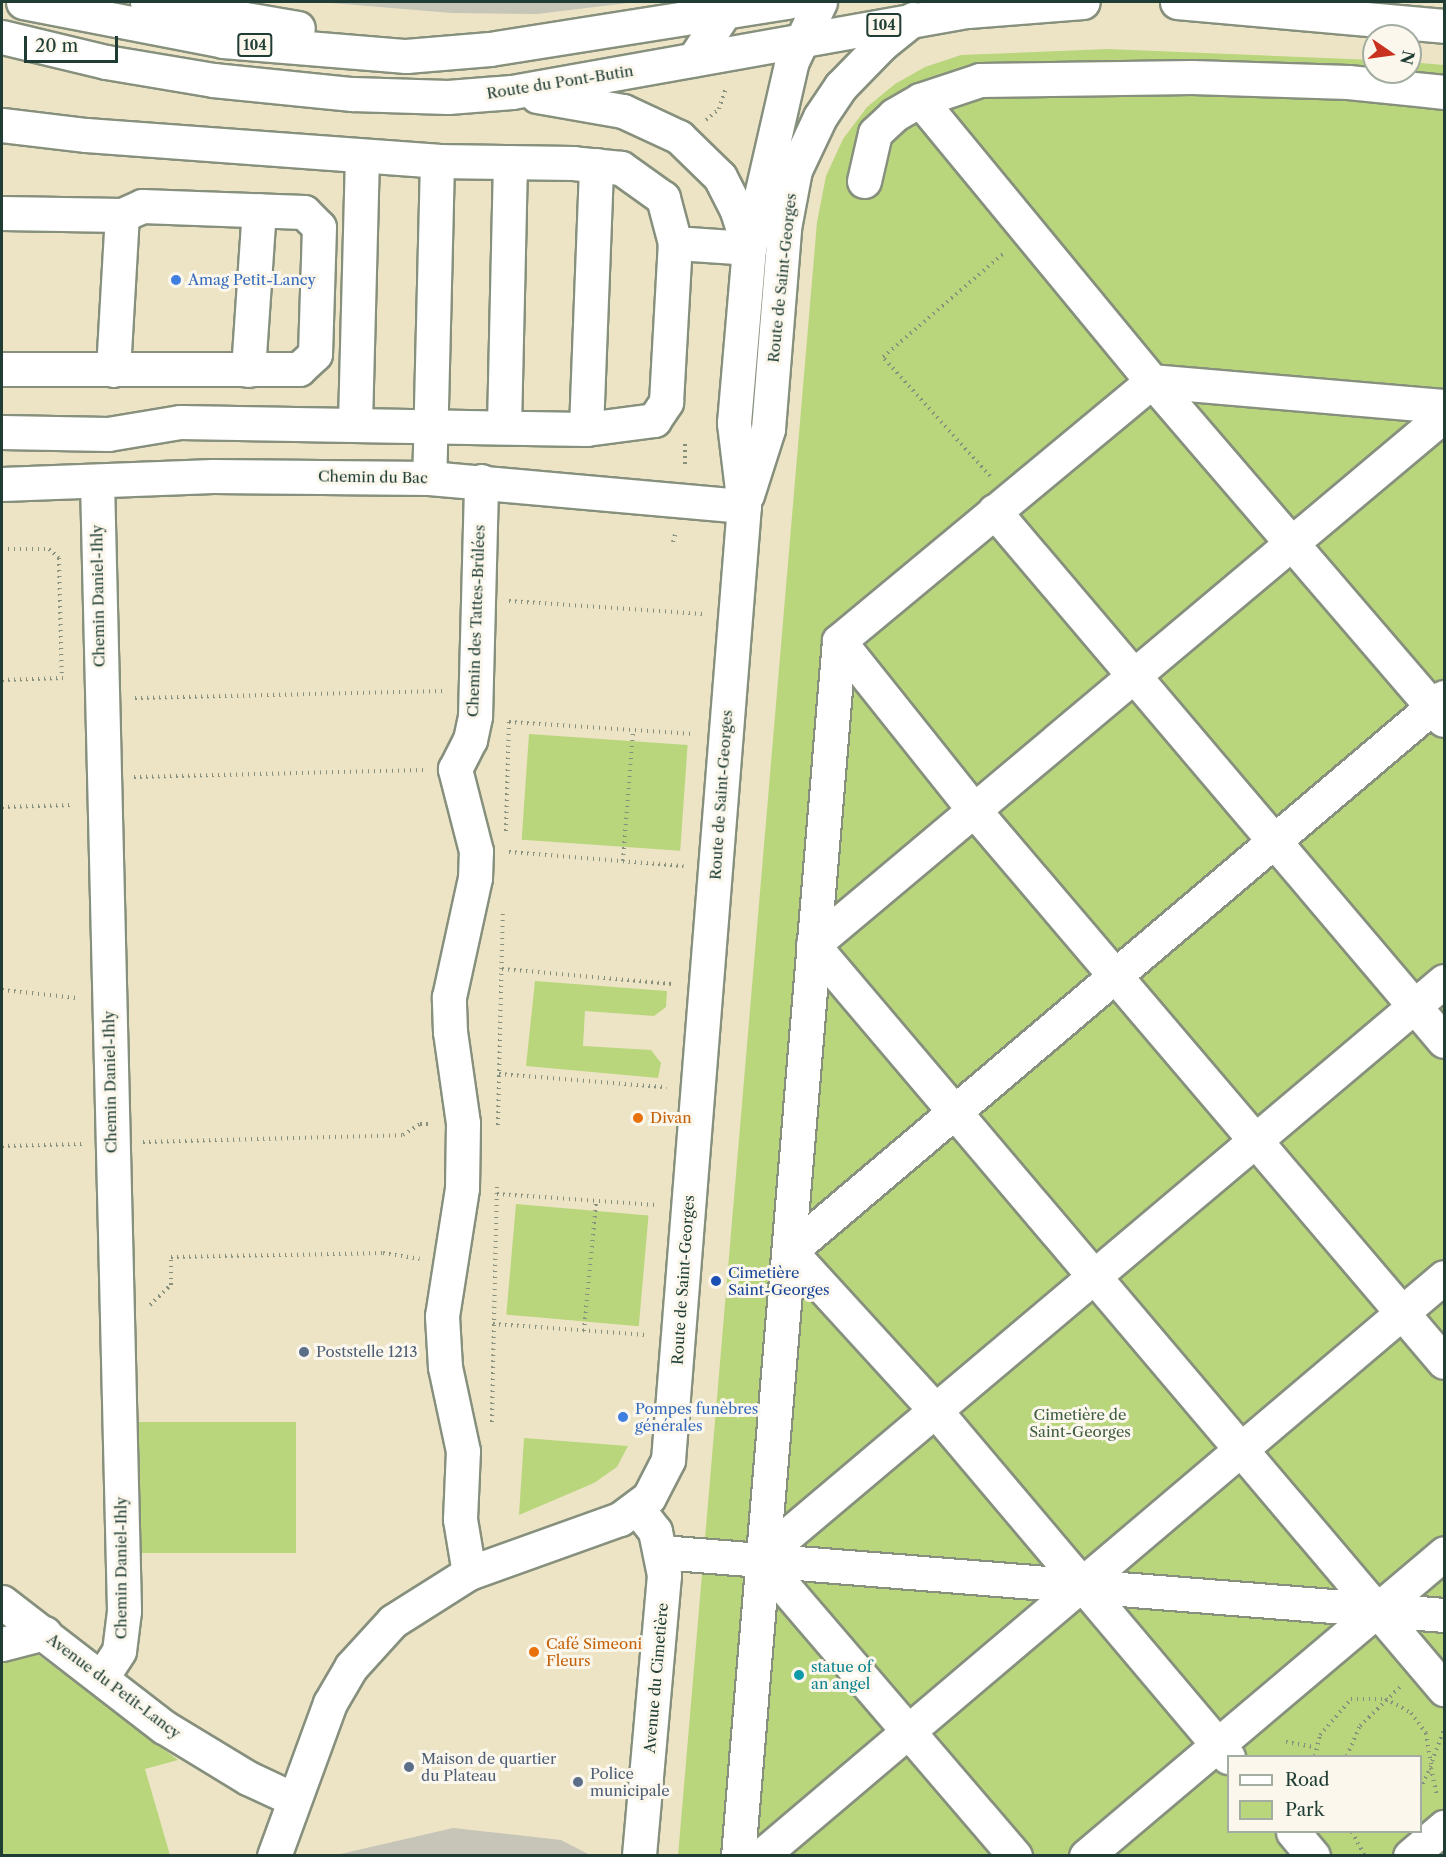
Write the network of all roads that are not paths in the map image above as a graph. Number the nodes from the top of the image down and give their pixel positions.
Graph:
1 (23, 2) edge
2 (147, 2) edge
3 (788, 2) edge
4 (820, 2) edge
5 (1083, 2) edge
6 (1177, 2) edge
7 (728, 7) edge
8 (679, 10) edge
9 (913, 19) junction
10 (1444, 26) edge
11 (2, 37) edge
12 (800, 40) junction
13 (490, 49) junction
14 (694, 59) junction
15 (1444, 92) edge
16 (512, 93) junction
17 (920, 100) junction
18 (2, 125) edge
19 (362, 157) junction
20 (436, 161) junction
21 (510, 162) junction
22 (596, 165) junction
23 (864, 182) dead end
24 (259, 210) junction
25 (2, 213) edge
26 (122, 215) junction
27 (675, 243) junction
28 (749, 248) junction
29 (2, 369) edge
30 (113, 370) junction
31 (248, 370) junction
32 (1152, 381) junction
33 (1444, 406) edge
34 (1444, 415) edge
35 (355, 423) junction
36 (432, 423) junction
37 (504, 426) junction
38 (586, 429) junction
39 (2, 432) edge
40 (429, 478) junction
41 (96, 481) junction
42 (481, 481) junction
43 (2, 484) edge
44 (1002, 504) junction
45 (744, 506) junction
46 (1290, 541) junction
47 (839, 641) junction
48 (1134, 674) junction
49 (1441, 708) edge
50 (973, 809) junction
51 (1273, 841) junction
52 (813, 945) junction
53 (1113, 975) junction
54 (1444, 981) edge
55 (1414, 1006) junction
56 (1444, 1041) edge
57 (955, 1110) junction
58 (1255, 1142) junction
59 (790, 1251) junction
60 (1444, 1277) edge
61 (1095, 1278) junction
62 (1403, 1312) junction
63 (1444, 1362) edge
64 (936, 1411) junction
65 (1242, 1449) junction
66 (637, 1508) junction
67 (661, 1552) junction
68 (1444, 1553) edge
69 (760, 1558) junction
70 (470, 1573) junction
71 (1083, 1584) junction
72 (2, 1602) edge
73 (1376, 1610) junction
74 (1444, 1615) edge
75 (45, 1633) junction
76 (2, 1644) edge
77 (102, 1677) junction
78 (1435, 1678) edge
79 (909, 1734) junction
80 (1223, 1750) edge
81 (292, 1799) junction
82 (1442, 1815) edge
83 (1294, 1833) edge
84 (274, 1856) edge
85 (639, 1856) edge
86 (738, 1856) edge
87 (761, 1856) edge
88 (1015, 1856) edge
89 (1086, 1856) edge
90 (1313, 1856) edge
91 (1410, 1856) edge

1 - 13 street, 104
2 - 13 street
3 - 7 street, 104
4 - 12 street, Route de Saint-Georges
5 - 9 street, Route du Pont-Butin / 104
6 - 10 street
7 - 8 street, 104
7 - 14 street
8 - 13 street, 104
9 - 12 street, Route du Pont-Butin / 104
9 - 45 street, Route de Saint-Georges
11 - 16 street, Route du Pont-Butin / 104
12 - 14 street, Route du Pont-Butin / 104
12 - 28 street, Route de Saint-Georges
14 - 16 street, Route du Pont-Butin / 104
15 - 17 street
16 - 28 street
17 - 23 street
17 - 32 street
18 - 19 street
19 - 20 street
19 - 35 street
20 - 21 street
20 - 36 street
21 - 22 street
21 - 37 street
22 - 27 street
22 - 38 street
24 - 26 street
24 - 31 street
24 - 31 street
25 - 26 street
26 - 30 street
27 - 28 street
27 - 38 street
28 - 45 street, Route de Saint-Georges
29 - 30 street
30 - 31 street
32 - 33 street
32 - 44 street
32 - 46 street
34 - 46 street
35 - 36 street
35 - 39 street
36 - 37 street
36 - 40 street
37 - 38 street
40 - 41 street, Chemin du Bac
40 - 42 street, Chemin du Bac
41 - 43 street, Chemin du Bac
41 - 77 street, Chemin Daniel-Ihly
42 - 45 street, Chemin du Bac
42 - 70 street, Chemin des Tattes-Brûlées
44 - 47 street
44 - 48 street
45 - 66 street, Route de Saint-Georges
46 - 48 street
46 - 49 street
47 - 50 street
47 - 52 street
48 - 50 street
48 - 51 street
49 - 51 street
50 - 52 street
50 - 53 street
51 - 53 street
51 - 55 street
52 - 57 street
52 - 59 street
53 - 57 street
53 - 58 street
54 - 55 street
55 - 56 street
55 - 58 street
57 - 59 street
57 - 61 street
58 - 61 street
58 - 62 street
59 - 64 street
59 - 69 street
60 - 62 street
61 - 64 street
61 - 65 street
62 - 63 street
62 - 65 street
64 - 69 street
64 - 71 street
65 - 71 street
65 - 73 street
66 - 67 street, Avenue du Cimetière
66 - 70 street, Route de Saint-Georges
67 - 69 street
67 - 85 street, Avenue du Cimetière
68 - 73 street
69 - 71 street
69 - 79 street
69 - 86 street
70 - 81 street, Route de Saint-Georges
71 - 73 street
71 - 79 street
71 - 80 street
72 - 75 street, Avenue du Petit-Lancy
73 - 74 street
73 - 78 street
73 - 80 street
75 - 76 street
75 - 77 street, Avenue du Petit-Lancy
77 - 81 street, Avenue du Petit-Lancy
79 - 87 street
79 - 88 street
80 - 89 street
81 - 84 street, Route de Saint-Georges
82 - 91 street
83 - 90 street

